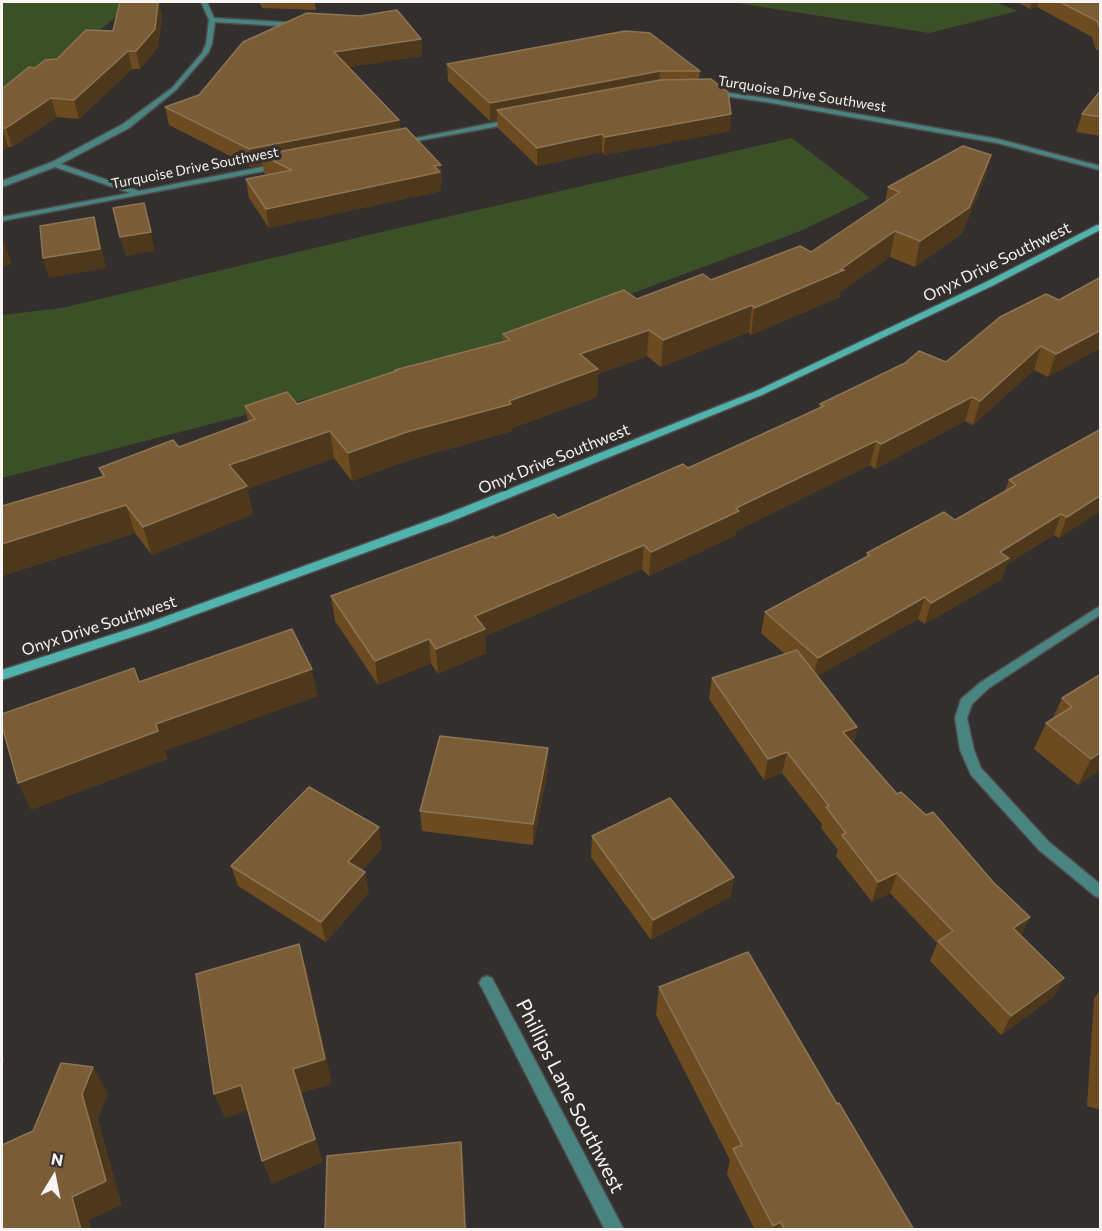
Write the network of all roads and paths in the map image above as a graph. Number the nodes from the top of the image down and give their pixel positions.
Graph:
1 (204, 2) edge
2 (212, 20) junction
3 (304, 25) edge
4 (699, 92) edge
5 (520, 119) edge
6 (392, 144) edge
7 (55, 164) junction
8 (288, 164) edge
9 (1101, 168) edge
10 (2, 184) edge
11 (138, 192) junction
12 (2, 219) edge
13 (1101, 227) edge
14 (1101, 610) edge
15 (2, 675) edge
16 (1101, 892) edge
17 (487, 983) dead end
18 (615, 1230) edge

1 - 2 street
2 - 3 street
2 - 7 street
4 - 9 street, Turquoise Drive Southwest
5 - 6 street
7 - 10 street
7 - 11 street
8 - 11 street, Turquoise Drive Southwest
11 - 12 street, Turquoise Drive Southwest
13 - 15 street, Onyx Drive Southwest
14 - 16 street
17 - 18 street, Phillips Lane Southwest

